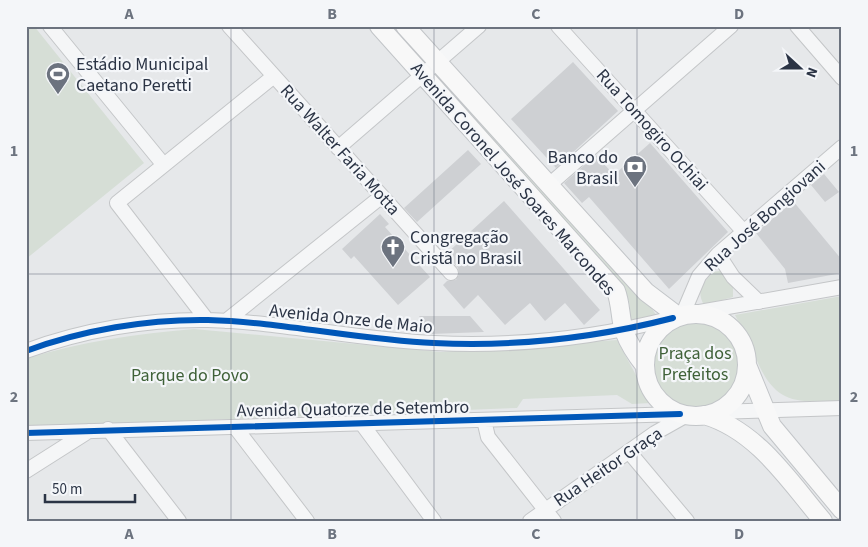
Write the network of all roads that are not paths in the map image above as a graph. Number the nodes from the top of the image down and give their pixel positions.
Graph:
1 (50, 26) edge
2 (229, 26) edge
3 (379, 26) edge
4 (405, 26) edge
5 (479, 26) edge
6 (558, 26) edge
7 (731, 26) edge
8 (797, 26) edge
9 (438, 62) junction
10 (422, 75) junction
11 (274, 76) junction
12 (842, 78) edge
13 (634, 110) junction
14 (842, 147) edge
15 (338, 148) junction
16 (163, 164) junction
17 (549, 185) junction
18 (382, 196) junction
19 (745, 232) junction
20 (718, 254) junction
21 (451, 274) dead end
22 (842, 287) edge
23 (759, 302) junction
24 (680, 316) junction
25 (207, 320) junction
26 (226, 321) junction
27 (624, 330) junction
28 (26, 351) edge
29 (747, 365) junction
30 (645, 366) junction
31 (842, 408) edge
32 (766, 410) junction
33 (697, 414) junction
34 (484, 420) junction
35 (362, 424) junction
36 (235, 427) junction
37 (108, 429) junction
38 (90, 430) junction
39 (26, 433) edge
40 (630, 453) junction
41 (26, 471) edge
42 (841, 506) edge
43 (545, 509) junction
44 (179, 521) edge
45 (307, 521) edge
46 (434, 521) edge
47 (530, 521) edge
48 (554, 521) edge
49 (687, 521) edge
50 (823, 521) edge

1 - 16 street
2 - 11 street, Rua Walter Faria Motta
3 - 10 main road, Avenida Coronel José Soares Marcondes
4 - 9 main road, Avenida Coronel José Soares Marcondes
5 - 9 street
6 - 13 street, Rua Tomogiro Ochiai
7 - 13 street
8 - 12 street
9 - 10 street
9 - 17 main road, Avenida Coronel José Soares Marcondes
10 - 15 street
10 - 27 main road, Avenida Coronel José Soares Marcondes
11 - 15 street, Rua Walter Faria Motta
11 - 16 street
13 - 17 street
13 - 19 street, Rua Tomogiro Ochiai
14 - 19 street, Rua José Bongiovani
15 - 18 street, Rua Walter Faria Motta
16 - 25 street
17 - 24 main road, Avenida Coronel José Soares Marcondes
18 - 21 street, Rua Walter Faria Motta
18 - 26 street
19 - 20 street, Rua José Bongiovani
20 - 23 street
20 - 24 street, Rua José Bongiovani
22 - 23 street, Avenida Onze de Maio
23 - 24 street, Avenida Onze de Maio
24 - 27 street, Avenida Onze de Maio
24 - 29 main road
24 - 30 main road
25 - 26 street, Avenida Onze de Maio
25 - 28 street, Avenida Onze de Maio
26 - 27 street, Avenida Onze de Maio
27 - 30 main road, Avenida Coronel José Soares Marcondes
29 - 32 main road
29 - 33 main road
30 - 33 main road
31 - 32 street, Avenida Quatorze de Setembro
32 - 33 street, Avenida Quatorze de Setembro
32 - 42 main road
33 - 34 street, Avenida Quatorze de Setembro
33 - 40 street, Rua Heitor Graça
33 - 50 main road
34 - 35 street, Avenida Quatorze de Setembro
34 - 43 street
35 - 36 street, Avenida Quatorze de Setembro
35 - 46 street
36 - 37 street, Avenida Quatorze de Setembro
36 - 45 street
37 - 38 street, Avenida Quatorze de Setembro
37 - 44 street
38 - 39 street, Avenida Quatorze de Setembro
38 - 41 street
40 - 43 street, Rua Heitor Graça
40 - 49 street
43 - 47 street, Rua Heitor Graça
43 - 48 street

